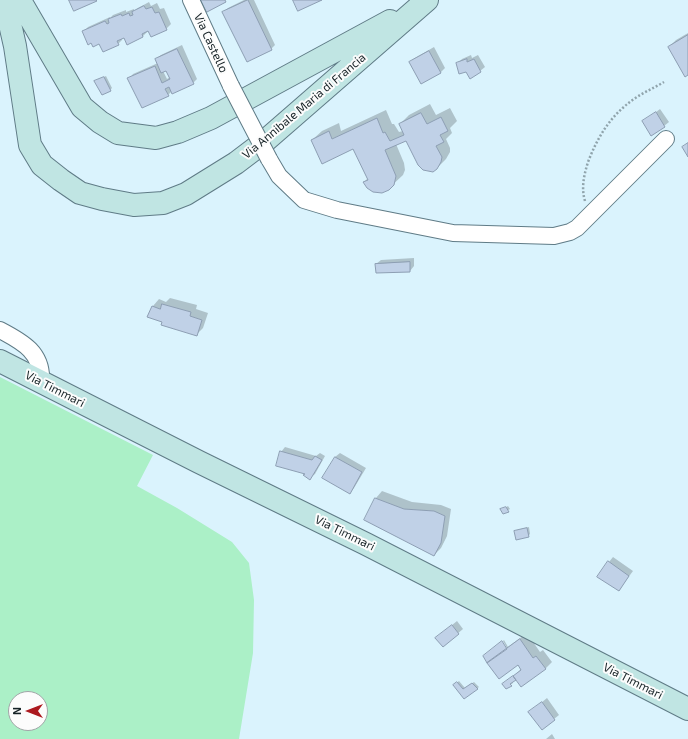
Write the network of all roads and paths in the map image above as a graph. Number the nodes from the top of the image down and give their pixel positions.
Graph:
1 (6, 0) edge
2 (18, 0) edge
3 (192, 0) edge
4 (427, 0) edge
5 (664, 82) dead end
6 (666, 139) dead end
7 (590, 217) junction
8 (0, 330) edge
9 (0, 361) edge
10 (41, 382) junction
11 (688, 709) edge

1 - 4 main road, Via Annibale Maria di Francia
2 - 4 main road, Via Annibale Maria di Francia
3 - 7 street, Via Castello, bridge
5 - 7 path
6 - 7 street, Via Castello
8 - 10 street
9 - 10 main road, Via Timmari
10 - 11 main road, Via Timmari

